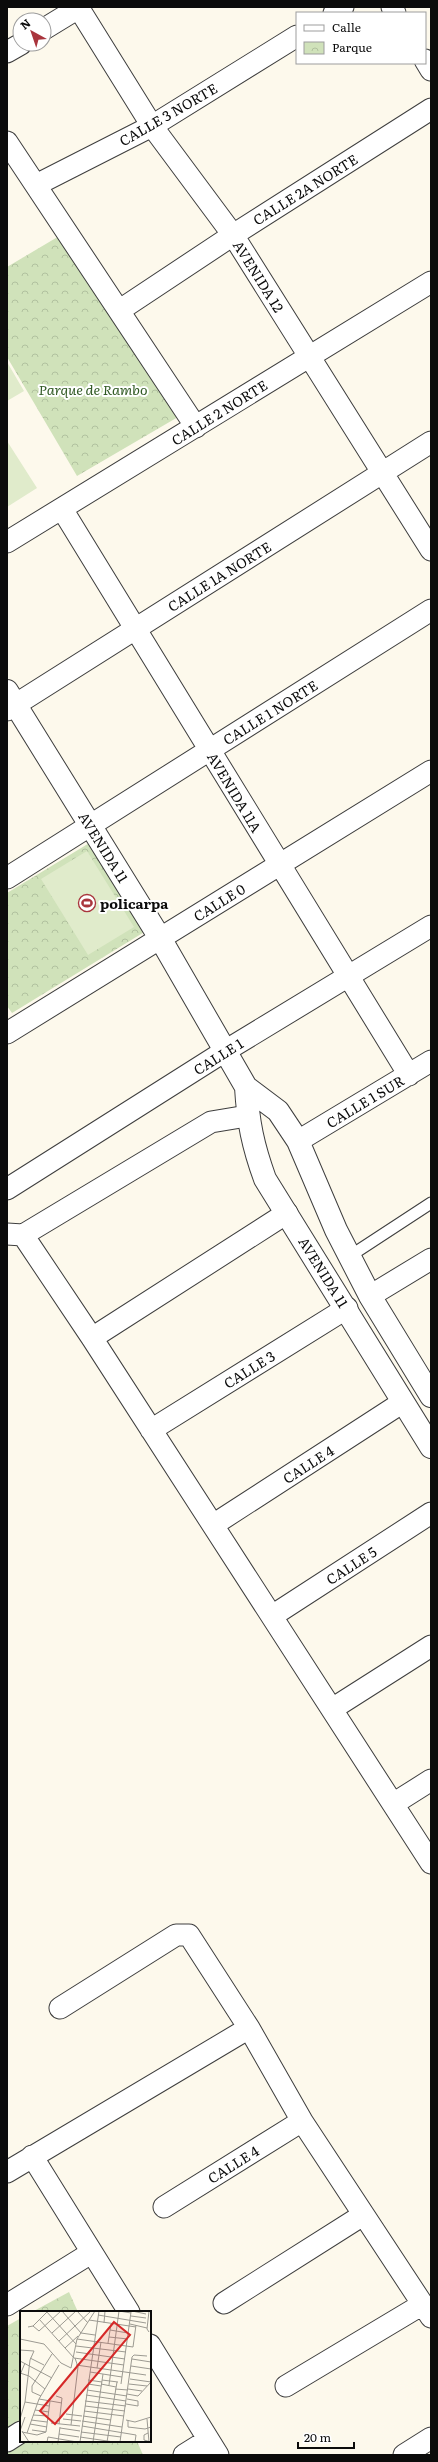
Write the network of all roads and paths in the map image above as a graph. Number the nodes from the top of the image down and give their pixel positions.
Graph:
1 (79, 7) edge
2 (52, 24) edge
3 (296, 37) edge
4 (431, 109) edge
5 (152, 126) junction
6 (7, 142) edge
7 (36, 185) junction
8 (233, 235) junction
9 (431, 282) edge
10 (120, 310) junction
11 (309, 356) junction
12 (196, 426) junction
13 (431, 442) edge
14 (382, 472) junction
15 (62, 508) junction
16 (7, 542) edge
17 (431, 550) edge
18 (431, 610) edge
19 (136, 628) junction
20 (10, 702) edge
21 (210, 750) junction
22 (431, 771) edge
23 (90, 826) junction
24 (280, 864) junction
25 (7, 878) edge
26 (431, 926) edge
27 (160, 938) junction
28 (349, 977) junction
29 (7, 1033) edge
30 (225, 1052) junction
31 (431, 1061) edge
32 (409, 1075) junction
33 (246, 1087) junction
34 (247, 1116) junction
35 (298, 1141) junction
36 (7, 1190) edge
37 (431, 1203) edge
38 (287, 1213) junction
39 (15, 1235) edge
40 (350, 1256) junction
41 (431, 1259) edge
42 (370, 1296) junction
43 (347, 1308) junction
44 (92, 1338) junction
45 (425, 1374) edge
46 (431, 1396) edge
47 (403, 1402) junction
48 (151, 1430) junction
49 (431, 1447) edge
50 (431, 1513) edge
51 (213, 1525) junction
52 (272, 1616) junction
53 (431, 1646) edge
54 (332, 1709) junction
55 (431, 1780) edge
56 (393, 1804) junction
57 (431, 1863) edge
58 (60, 2008) dead end
59 (249, 2028) junction
60 (302, 2121) junction
61 (32, 2156) junction
62 (7, 2172) edge
63 (164, 2207) dead end
64 (363, 2215) junction
65 (91, 2253) junction
66 (224, 2303) dead end
67 (7, 2305) edge
68 (427, 2310) edge
69 (128, 2311) edge
70 (151, 2350) edge
71 (286, 2386) dead end
72 (20, 2433) edge
73 (431, 2438) edge
74 (7, 2441) edge
75 (213, 2447) edge
76 (184, 2455) edge
77 (404, 2455) edge

1 - 2 street
1 - 5 street, AVENIDA 12
3 - 5 street, CALLE 3 NORTE
4 - 8 street, CALLE 2A NORTE
5 - 7 street, CALLE 3 NORTE
5 - 8 street, AVENIDA 12
6 - 7 street
7 - 10 street
8 - 10 street, CALLE 2A NORTE
8 - 11 street, AVENIDA 12
9 - 11 street, CALLE 2 NORTE
10 - 12 street
11 - 12 street, CALLE 2 NORTE
11 - 14 street, AVENIDA 12
12 - 15 street, CALLE 2 NORTE
13 - 14 street, CALLE 1A NORTE
14 - 17 street, AVENIDA 12
14 - 19 street, CALLE 1A NORTE
15 - 16 street, CALLE 2 NORTE
15 - 19 street, AVENIDA 11A
18 - 21 street, CALLE 1 NORTE
19 - 20 street, CALLE 1A NORTE
19 - 21 street, AVENIDA 11A
20 - 23 street, AVENIDA 11
21 - 23 street, CALLE 1 NORTE
21 - 24 street, AVENIDA 11A
22 - 24 street, CALLE 0
23 - 25 street, CALLE 1 NORTE
23 - 27 street, AVENIDA 11
24 - 27 street, CALLE 0
24 - 28 street, AVENIDA 11A
26 - 28 street, CALLE 1
27 - 29 street, CALLE 0
27 - 30 street, AVENIDA 11
28 - 30 street, CALLE 1
28 - 32 street, AVENIDA 11A
30 - 33 street, AVENIDA 11
30 - 36 street, CALLE 1
31 - 32 street, CALLE 1 SUR
32 - 35 street, CALLE 1 SUR
33 - 34 street, AVENIDA 11
33 - 35 street, AVENIDA 11
34 - 38 street, AVENIDA 11
34 - 39 street
35 - 40 street, AVENIDA 11
37 - 40 lane
38 - 43 street, AVENIDA 11
38 - 44 street
39 - 44 street
40 - 42 street, AVENIDA 11
41 - 42 street
42 - 45 street, AVENIDA 11
43 - 47 street, AVENIDA 11
43 - 48 street, CALLE 3
44 - 48 street
45 - 46 street, AVENIDA 11
47 - 49 street, AVENIDA 11
47 - 51 street, CALLE 4
48 - 51 street
50 - 52 street, CALLE 5
51 - 52 street
52 - 54 street
53 - 54 street
54 - 56 street
55 - 56 street
56 - 57 street
58 - 59 street
59 - 60 street
59 - 61 street
60 - 63 street, CALLE 4
60 - 64 street
61 - 62 street
61 - 65 street
64 - 66 street
64 - 68 street
65 - 67 street
65 - 69 street
68 - 71 street
70 - 75 street
72 - 74 street
73 - 77 street
75 - 76 street

